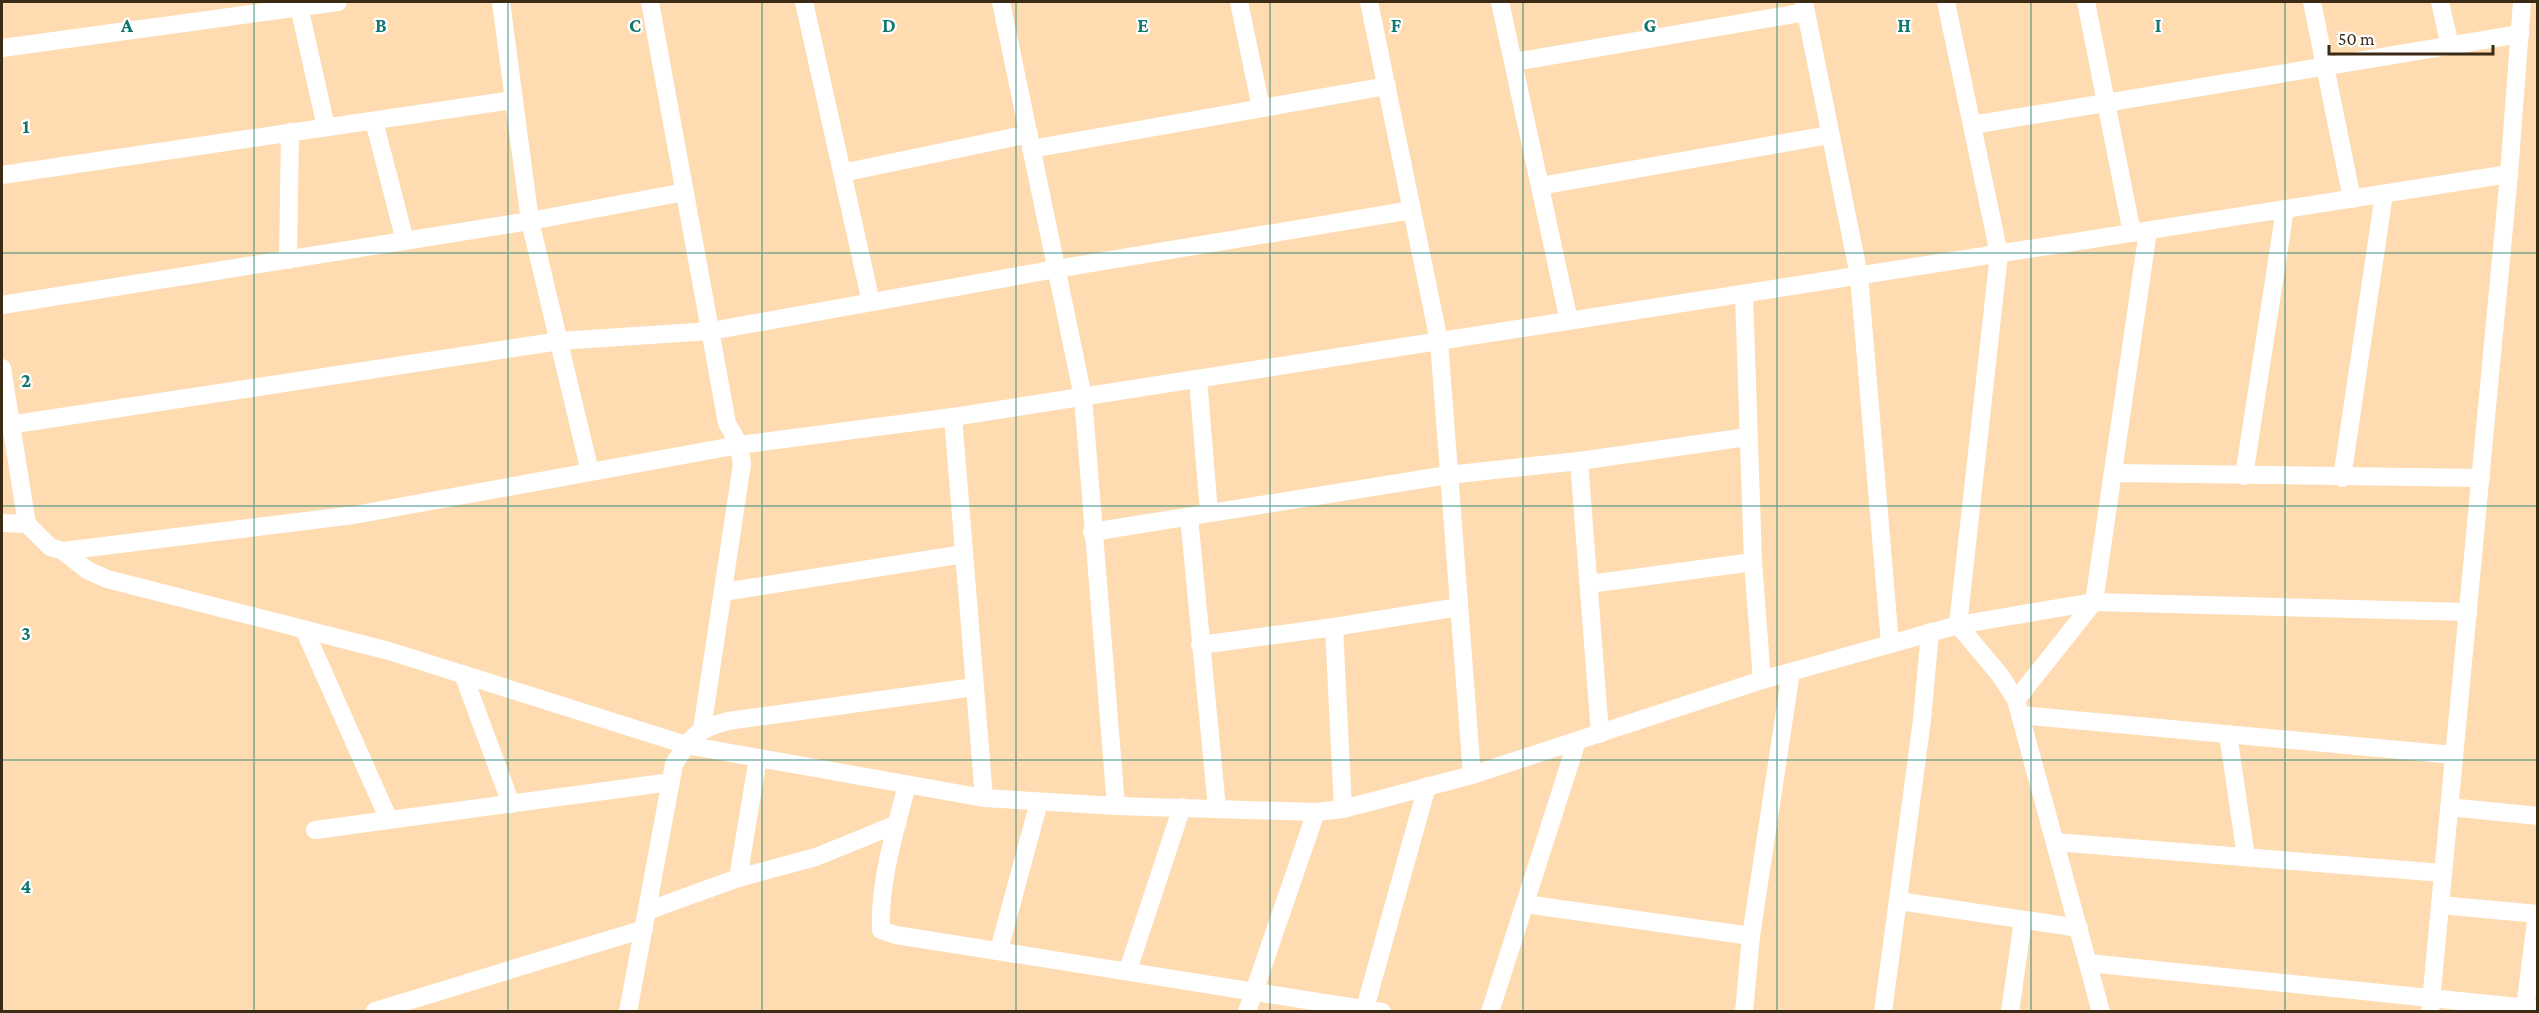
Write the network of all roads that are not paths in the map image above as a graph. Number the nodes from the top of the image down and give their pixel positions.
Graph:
1 (338, 2) edge
2 (501, 2) edge
3 (650, 2) edge
4 (804, 2) edge
5 (1001, 2) edge
6 (1239, 2) edge
7 (1370, 2) edge
8 (1500, 2) edge
9 (1946, 2) edge
10 (2086, 2) edge
11 (2312, 2) edge
12 (2440, 2) edge
13 (2522, 2) edge
14 (298, 5) edge
15 (1804, 7) edge
16 (2520, 34) junction
17 (2450, 45) junction
18 (2, 48) edge
19 (1514, 62) junction
20 (2325, 66) junction
21 (1387, 86) junction
22 (513, 100) junction
23 (2106, 103) junction
24 (1260, 108) junction
25 (374, 121) junction
26 (1972, 125) junction
27 (326, 128) junction
28 (290, 132) junction
29 (1829, 135) junction
30 (1030, 142) junction
31 (842, 173) junction
32 (2509, 174) junction
33 (2, 175) edge
34 (1540, 186) junction
35 (685, 192) junction
36 (2384, 194) junction
37 (2352, 199) junction
38 (2285, 209) junction
39 (1412, 210) junction
40 (530, 221) junction
41 (2140, 232) junction
42 (405, 241) junction
43 (2000, 254) junction
44 (288, 260) junction
45 (1056, 269) junction
46 (1859, 276) junction
47 (1744, 294) junction
48 (871, 302) junction
49 (2, 305) edge
50 (1569, 321) junction
51 (711, 331) junction
52 (560, 341) junction
53 (1439, 341) junction
54 (2, 368) edge
55 (1198, 379) junction
56 (1083, 397) junction
57 (953, 417) junction
58 (7, 426) edge
59 (1747, 437) junction
60 (739, 445) junction
61 (1579, 461) junction
62 (590, 472) junction
63 (2114, 473) junction
64 (1448, 475) junction
65 (2244, 476) junction
66 (2342, 478) junction
67 (2481, 478) junction
68 (1209, 512) junction
69 (1189, 517) junction
70 (2, 523) edge
71 (27, 524) junction
72 (1092, 532) junction
73 (63, 551) junction
74 (964, 554) junction
75 (1753, 562) junction
76 (1589, 584) junction
77 (723, 592) junction
78 (2094, 602) junction
79 (1459, 606) junction
80 (2468, 612) junction
81 (1958, 625) junction
82 (1334, 627) junction
83 (304, 629) junction
84 (1930, 632) junction
85 (1890, 644) junction
86 (1200, 645) junction
87 (1791, 672) junction
88 (464, 674) junction
89 (1762, 680) junction
90 (974, 687) junction
91 (2018, 707) junction
92 (702, 729) junction
93 (1600, 734) junction
94 (2228, 734) junction
95 (1577, 741) junction
96 (686, 746) junction
97 (2454, 755) junction
98 (758, 758) junction
99 (1472, 775) junction
100 (671, 782) junction
101 (907, 785) junction
102 (1427, 786) junction
103 (984, 798) junction
104 (1039, 802) junction
105 (511, 804) junction
106 (1116, 806) junction
107 (1182, 807) junction
108 (2450, 807) junction
109 (1217, 808) junction
110 (1343, 809) junction
111 (1316, 812) junction
112 (2538, 816) edge
113 (389, 820) junction
114 (897, 824) junction
115 (315, 830) dead end
116 (2055, 842) junction
117 (2246, 857) junction
118 (2443, 873) junction
119 (738, 878) junction
120 (1899, 901) junction
121 (1525, 904) junction
122 (2440, 904) junction
123 (2537, 914) edge
124 (645, 920) junction
125 (2023, 920) junction
126 (2079, 928) junction
127 (1751, 936) junction
128 (999, 950) junction
129 (2088, 963) junction
130 (1128, 970) junction
131 (1254, 991) junction
132 (2431, 1004) edge
133 (2531, 1008) edge
134 (375, 1011) edge
135 (628, 1011) edge
136 (1248, 1011) edge
137 (1371, 1011) edge
138 (1490, 1011) edge
139 (1744, 1011) edge
140 (1883, 1011) edge
141 (2010, 1011) edge
142 (2101, 1011) edge

1 - 14 street
2 - 22 street
3 - 35 street
4 - 31 street
5 - 30 street
6 - 24 street
7 - 21 street
8 - 19 street
9 - 26 street
10 - 23 street
11 - 20 street
12 - 17 street
13 - 16 street
14 - 18 street
14 - 27 street
15 - 19 street
15 - 29 street
16 - 17 street
16 - 32 street
17 - 20 street
19 - 34 street
20 - 23 street
20 - 37 street
21 - 24 street
21 - 39 street
22 - 25 street
22 - 40 street
23 - 26 street
23 - 41 street
24 - 30 street
25 - 27 street
25 - 42 street
26 - 43 street
27 - 28 street
28 - 33 street
28 - 44 street
29 - 34 street
29 - 46 street
30 - 31 street
30 - 45 street
31 - 48 street
32 - 36 street
32 - 67 street
34 - 50 street
35 - 40 street
35 - 51 street
36 - 37 street
36 - 66 street
37 - 38 street
38 - 41 street
38 - 65 street
39 - 45 street
39 - 53 street
40 - 42 street
40 - 52 street
41 - 43 street
41 - 63 street
42 - 44 street
43 - 46 street
43 - 81 street
44 - 49 street
45 - 48 street
45 - 56 street
46 - 47 street
46 - 85 street
47 - 50 street
47 - 59 street
48 - 51 street
50 - 53 street
51 - 52 street
51 - 60 street
52 - 58 street
52 - 62 street
53 - 55 street
53 - 64 street
54 - 58 street
55 - 56 street
55 - 68 street
56 - 57 street
56 - 72 street
57 - 60 street
57 - 74 street
58 - 71 street
59 - 61 street
59 - 75 street
60 - 62 street
60 - 77 street
61 - 64 street
61 - 76 street
62 - 73 street
63 - 65 street
63 - 78 street
64 - 68 street
64 - 79 street
65 - 66 street
66 - 67 street
67 - 80 street
68 - 69 street
69 - 72 street
69 - 86 street
70 - 71 street
71 - 73 street
72 - 106 street
73 - 83 street
74 - 77 street
74 - 90 street
75 - 76 street
75 - 89 street
76 - 93 street
77 - 92 street
78 - 80 street
78 - 81 street
78 - 91 street
79 - 82 street
79 - 99 street
80 - 97 street
81 - 84 street
81 - 91 street
82 - 86 street
82 - 110 street
83 - 88 street
83 - 113 street
84 - 85 street
84 - 120 street
85 - 87 street
86 - 109 street
87 - 89 street
87 - 127 street
88 - 96 street
88 - 105 street
89 - 93 street
90 - 92 street
90 - 103 street
91 - 94 street
91 - 116 street
92 - 96 street
93 - 95 street
94 - 97 street
94 - 117 street
95 - 99 street
95 - 121 street
96 - 98 street
96 - 100 street
97 - 108 street
98 - 101 street
98 - 119 street
99 - 102 street
100 - 105 street
100 - 124 street
101 - 103 street
101 - 114 street
102 - 110 street
102 - 137 street
103 - 104 street
104 - 106 street
104 - 128 street
105 - 113 street
106 - 107 street
107 - 109 street
107 - 130 street
108 - 112 street
108 - 118 street
109 - 111 street
110 - 111 street
111 - 131 street
113 - 115 street
114 - 119 street
114 - 128 street
116 - 117 street
116 - 126 street
117 - 118 street
118 - 122 street
119 - 124 street
120 - 125 street
120 - 140 street
121 - 127 street
121 - 138 street
122 - 123 street
122 - 132 street
123 - 133 street
124 - 134 street
124 - 135 street
125 - 126 street
125 - 141 street
126 - 129 street
127 - 139 street
128 - 130 street
129 - 132 street
129 - 142 street
130 - 131 street
131 - 136 street
131 - 137 street
132 - 133 street

